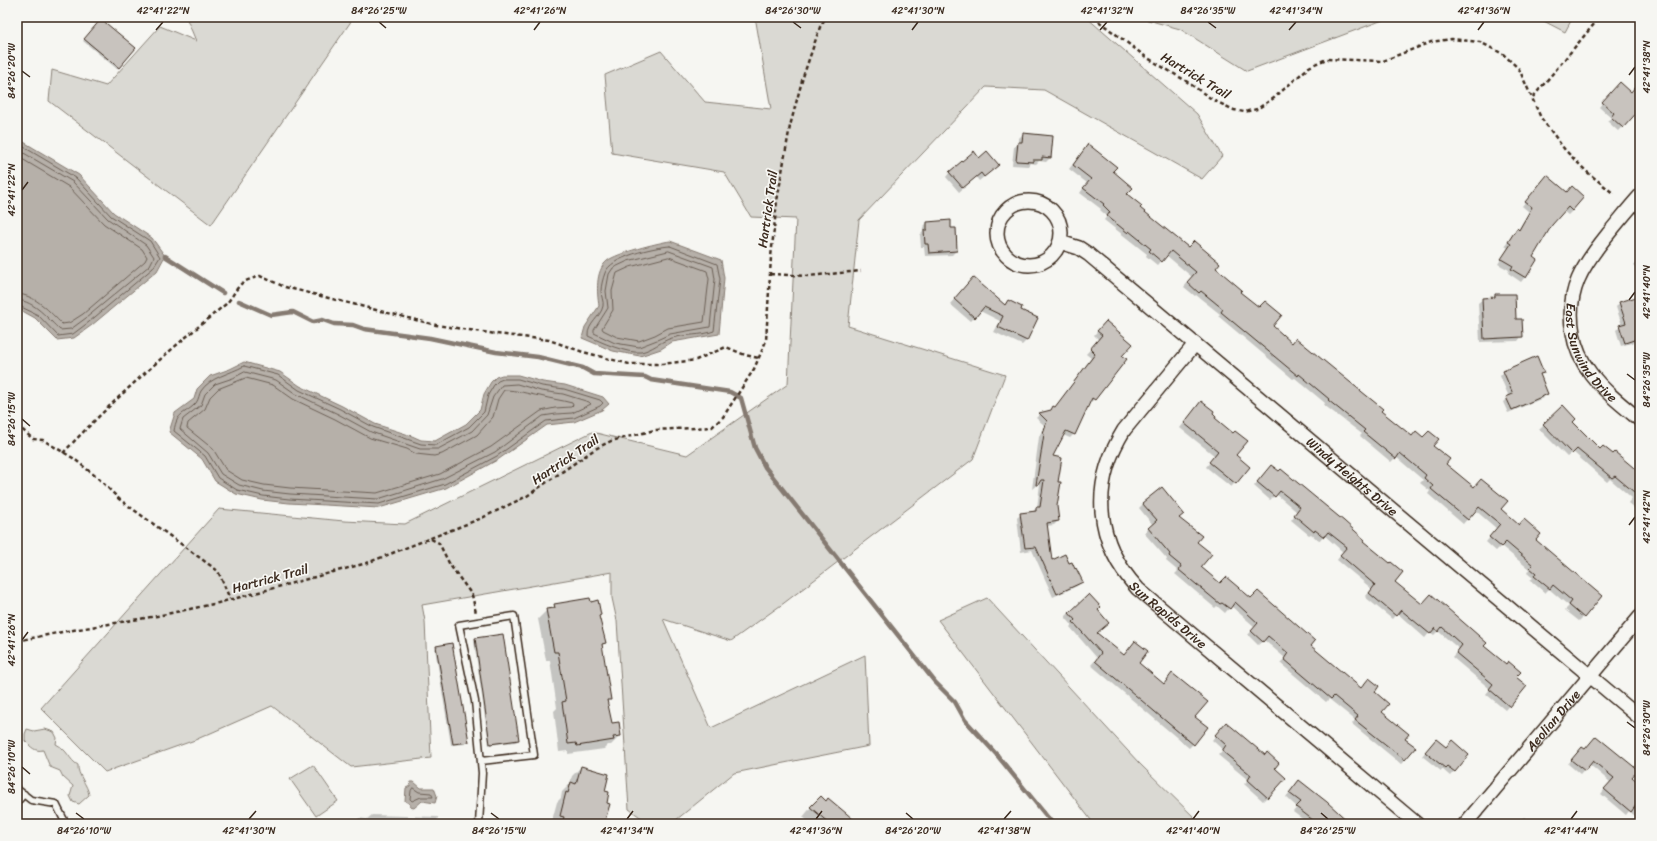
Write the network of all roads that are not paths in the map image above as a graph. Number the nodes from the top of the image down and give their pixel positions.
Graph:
1 (1640, 196) edge
2 (1060, 242) junction
3 (1195, 344) junction
4 (1640, 420) edge
5 (1640, 617) edge
6 (1590, 676) junction
7 (1640, 718) edge
8 (481, 761) junction
9 (17, 789) edge
10 (24, 794) junction
11 (17, 802) edge
12 (66, 824) edge
13 (479, 824) edge
14 (1417, 824) edge
15 (1465, 824) edge

1 - 4 street, East Sunwind Drive
2 - 2 street
2 - 3 street, Windy Heights Drive
3 - 6 street, Windy Heights Drive
3 - 14 street, Sun Rapids Drive
5 - 6 street, Aeolian Drive
6 - 7 street, Windy Heights Drive
6 - 15 street, Aeolian Drive
8 - 8 lane
8 - 13 lane
9 - 10 lane
10 - 11 lane
10 - 12 lane

